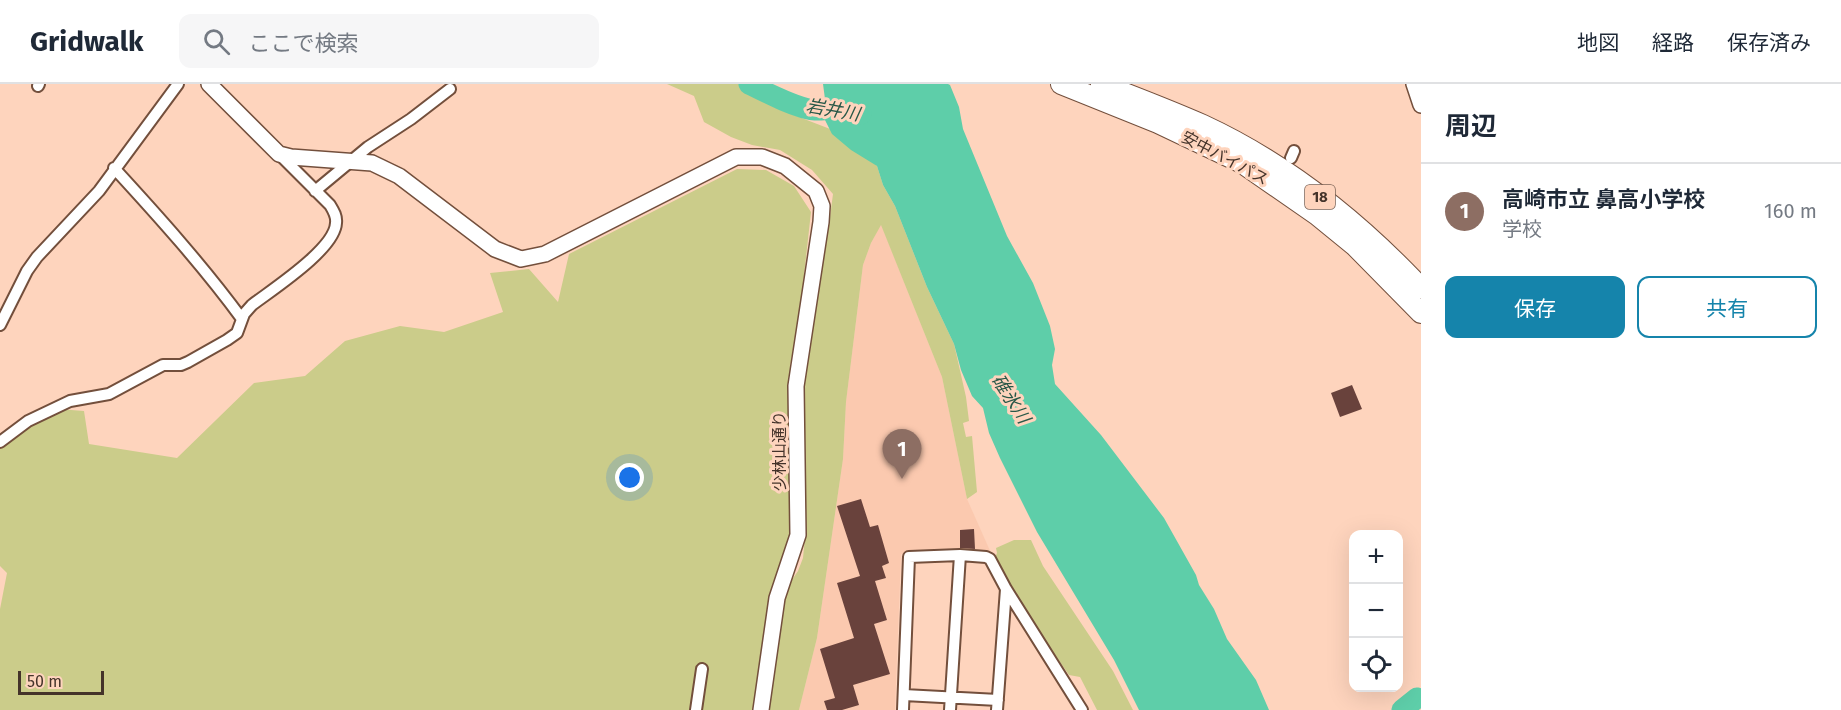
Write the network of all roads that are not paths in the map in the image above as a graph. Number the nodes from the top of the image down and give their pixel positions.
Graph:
1 (178, 84) edge
2 (208, 84) edge
3 (1060, 84) edge
4 (1101, 84) edge
5 (1414, 84) edge
6 (450, 89) dead end
7 (1421, 105) edge
8 (279, 153) junction
9 (351, 162) junction
10 (114, 168) junction
11 (315, 191) junction
12 (1421, 288) edge
13 (1421, 313) edge
14 (242, 320) junction
15 (0, 325) edge
16 (0, 442) edge
17 (960, 555) junction
18 (1006, 589) junction
19 (702, 669) dead end
20 (904, 695) junction
21 (951, 698) junction
22 (997, 705) edge
23 (696, 710) edge
24 (761, 710) edge
25 (903, 710) edge
26 (950, 710) edge
27 (1082, 710) edge

1 - 10 street
2 - 8 street
3 - 13 highway, 安中バイパス / 18
4 - 12 highway, 安中バイパス / 18
5 - 7 street
6 - 9 street
8 - 9 street
8 - 11 street
9 - 11 street
9 - 24 street, 少林山通り
10 - 14 street
10 - 15 street
11 - 14 street
14 - 16 street
17 - 18 street
17 - 20 street
17 - 21 street
18 - 22 street
18 - 27 street
19 - 23 street
20 - 21 street
20 - 25 street
21 - 22 street
21 - 26 street

